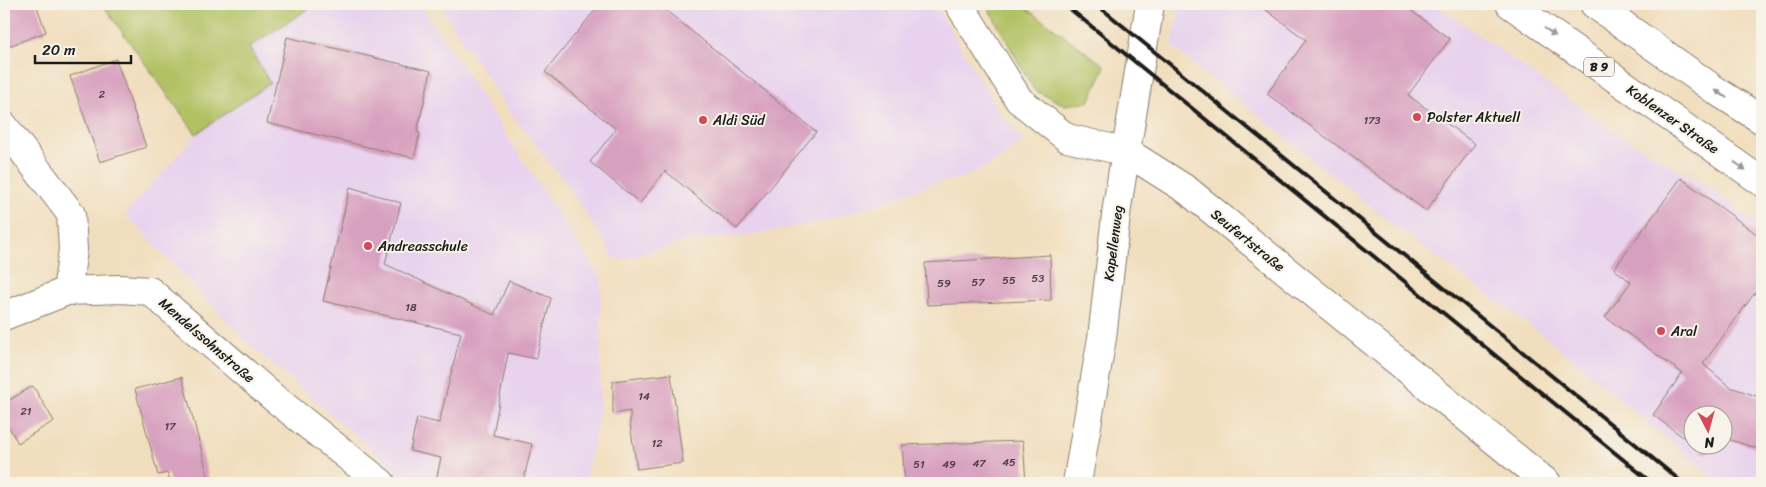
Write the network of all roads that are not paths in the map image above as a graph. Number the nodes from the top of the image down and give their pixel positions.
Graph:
1 (959, 4) edge
2 (1150, 4) edge
3 (1510, 4) edge
4 (1594, 4) edge
5 (1762, 120) edge
6 (4, 126) edge
7 (1127, 152) junction
8 (1762, 182) edge
9 (67, 291) junction
10 (4, 316) edge
11 (381, 483) edge
12 (1077, 483) edge
13 (1547, 483) edge

1 - 7 street, Seufertstraße
2 - 7 street, Kapellenweg
3 -> 8 street, Koblenzer Straße / B 9
5 -> 4 street
6 - 9 street
7 - 12 street, Kapellenweg
7 - 13 street, Seufertstraße
9 - 10 street, Mendelssohnstraße
9 - 11 street, Mendelssohnstraße

